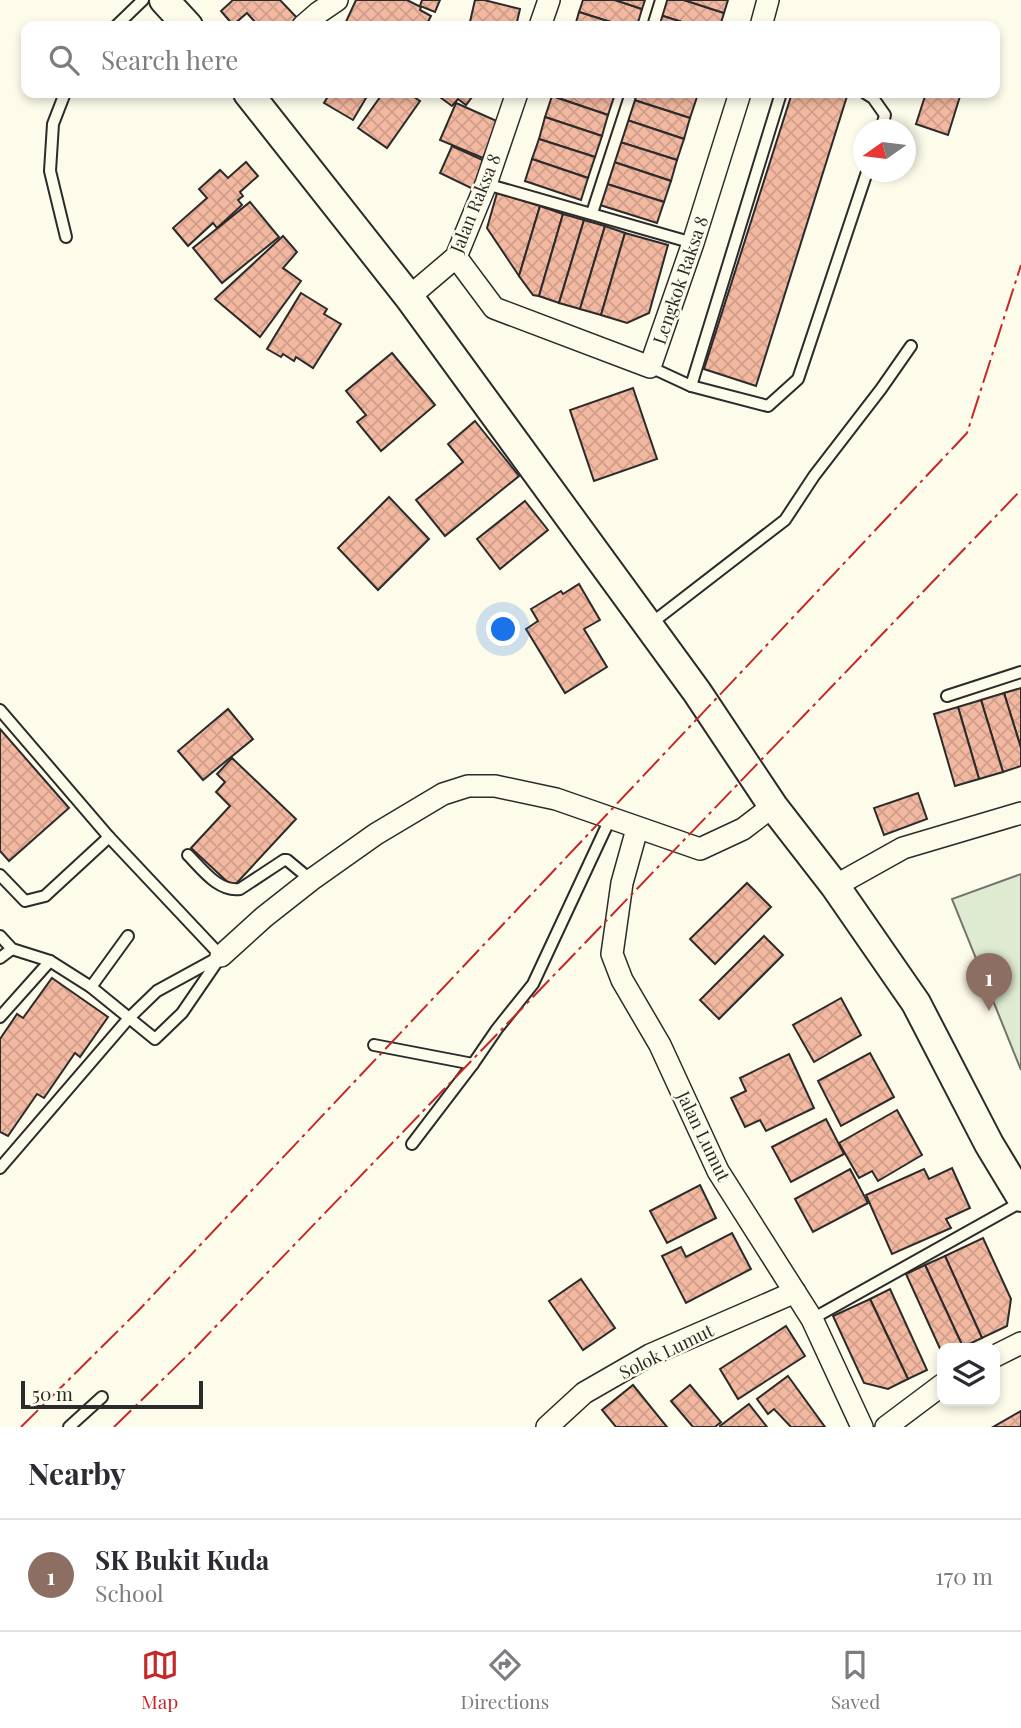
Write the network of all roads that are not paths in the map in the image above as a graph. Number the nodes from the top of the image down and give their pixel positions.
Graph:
1 (143, 0) edge
2 (164, 0) edge
3 (337, 0) edge
4 (549, 0) edge
5 (661, 0) edge
6 (768, 0) edge
7 (121, 21) edge
8 (183, 21) edge
9 (309, 21) edge
10 (542, 21) edge
11 (655, 21) edge
12 (762, 21) edge
13 (63, 98) edge
14 (251, 98) edge
15 (515, 98) edge
16 (629, 98) edge
17 (738, 98) edge
18 (779, 98) edge
19 (873, 98) edge
20 (884, 119) edge
21 (864, 182) edge
22 (486, 184) junction
23 (592, 213) junction
24 (66, 237) dead end
25 (693, 243) junction
26 (456, 257) junction
27 (409, 297) junction
28 (911, 346) dead end
29 (650, 367) junction
30 (691, 386) junction
31 (649, 625) junction
32 (1021, 672) edge
33 (947, 696) dead end
34 (0, 710) edge
35 (773, 806) junction
36 (1021, 813) edge
37 (610, 819) junction
38 (637, 829) junction
39 (109, 837) junction
40 (187, 855) dead end
41 (0, 875) edge
42 (311, 880) junction
43 (835, 886) junction
44 (0, 936) edge
45 (128, 936) dead end
46 (12, 949) junction
47 (221, 956) junction
48 (0, 958) edge
49 (50, 961) junction
50 (91, 987) junction
51 (0, 1017) edge
52 (130, 1018) junction
53 (374, 1045) dead end
54 (473, 1064) junction
55 (412, 1144) dead end
56 (0, 1168) edge
57 (1021, 1199) edge
58 (795, 1292) junction
59 (811, 1319) junction
60 (1021, 1343) edge
61 (1000, 1354) edge
62 (937, 1389) edge
63 (102, 1397) dead end
64 (69, 1427) edge
65 (547, 1427) edge
66 (862, 1427) edge
67 (886, 1427) edge

1 - 7 lane
2 - 8 street
3 - 9 street
4 - 10 street
5 - 11 lane
6 - 12 street
13 - 24 lane
14 - 27 street
15 - 22 street, Jalan Raksa 8
16 - 23 lane
17 - 25 street, Lengkok Raksa 8
18 - 30 lane
19 - 20 lane
21 - 30 lane
22 - 23 lane
22 - 26 street, Jalan Raksa 8
23 - 25 lane
25 - 29 street, Lengkok Raksa 8
26 - 27 street, Jalan Raksa 8
26 - 29 street, Lengkok Raksa 8
27 - 31 street
28 - 31 lane
29 - 30 lane
31 - 35 street
32 - 33 lane
34 - 39 lane
35 - 38 street
35 - 43 street
36 - 43 street
37 - 38 street
37 - 42 street
37 - 54 lane
38 - 58 street, Jalan Lumut
39 - 41 lane
39 - 47 lane
40 - 42 lane
42 - 47 street
43 - 57 street
44 - 46 lane
45 - 50 lane
46 - 48 lane
46 - 49 lane
47 - 52 lane
47 - 52 lane
49 - 50 lane
49 - 51 lane
50 - 52 lane
52 - 56 lane
53 - 54 lane
54 - 55 lane
57 - 59 lane
58 - 59 street, Jalan Lumut
58 - 65 street, Solok Lumut
59 - 66 street, Jalan Lumut
60 - 61 street
62 - 67 street
63 - 64 lane

